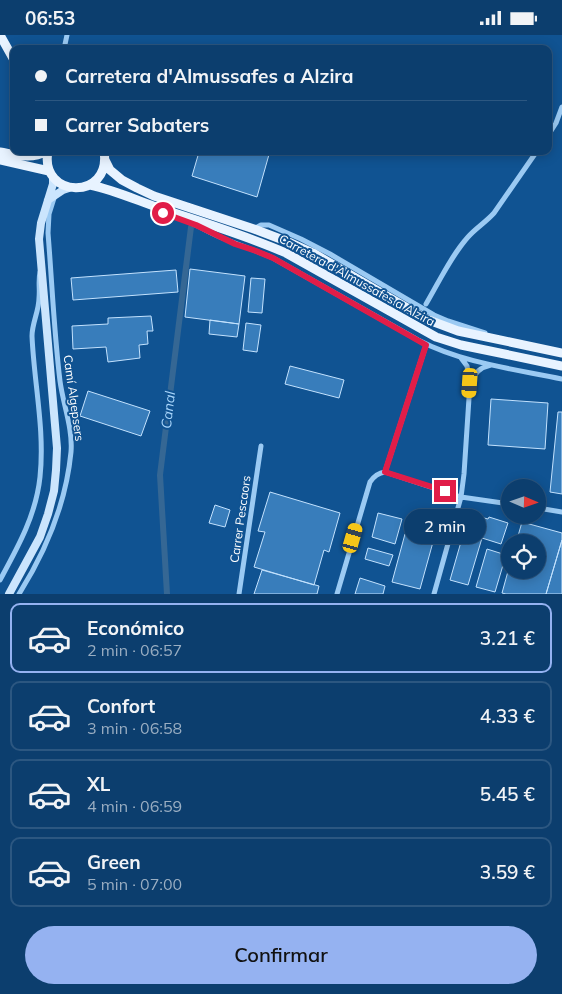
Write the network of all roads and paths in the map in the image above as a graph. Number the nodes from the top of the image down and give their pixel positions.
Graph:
1 (0, 35) edge
2 (10, 53) edge
3 (562, 107) edge
4 (552, 129) edge
5 (14, 155) edge
6 (41, 155) edge
7 (47, 155) edge
8 (534, 155) edge
9 (104, 156) edge
10 (0, 160) edge
11 (51, 174) junction
12 (90, 185) junction
13 (68, 187) junction
14 (55, 195) junction
15 (48, 201) junction
16 (144, 203) junction
17 (42, 264) junction
18 (426, 304) dead end
19 (426, 345) junction
20 (562, 353) edge
21 (460, 357) junction
22 (494, 365) junction
23 (562, 366) edge
24 (562, 379) edge
25 (470, 383) junction
26 (261, 446) dead end
27 (385, 472) junction
28 (461, 497) junction
29 (501, 503) edge
30 (546, 509) edge
31 (562, 512) edge
32 (0, 579) edge
33 (10, 594) edge
34 (19, 594) edge
35 (239, 594) edge
36 (337, 594) edge
37 (435, 594) edge

1 - 2 main road
3 - 4 street
5 - 6 main road
7 - 11 main road
8 - 18 street
9 - 12 main road
9 - 20 main road, Carretera d'Almussafes a Alzira
10 - 11 main road
11 - 13 main road
11 - 15 main road
12 - 13 main road, Carretera d'Almussafes a Alzira
12 - 16 main road, Carretera d'Almussafes a Alzira
13 - 14 main road
14 - 15 main road
14 - 34 street, Camí Algepsers
15 - 17 main road
16 - 19 street, Carretera d'Almussafes a Alzira
16 - 23 main road, Carretera d'Almussafes a Alzira
17 - 32 street
17 - 33 main road
19 - 21 street, Carretera d'Almussafes a Alzira
19 - 27 street
21 - 22 street, Carretera d'Almussafes a Alzira
21 - 25 street
22 - 24 street, Carretera d'Almussafes a Alzira
22 - 25 street
25 - 28 street
26 - 35 street, Carrer Pescaors
27 - 28 street
27 - 36 street
28 - 29 street
28 - 37 street
30 - 31 street

